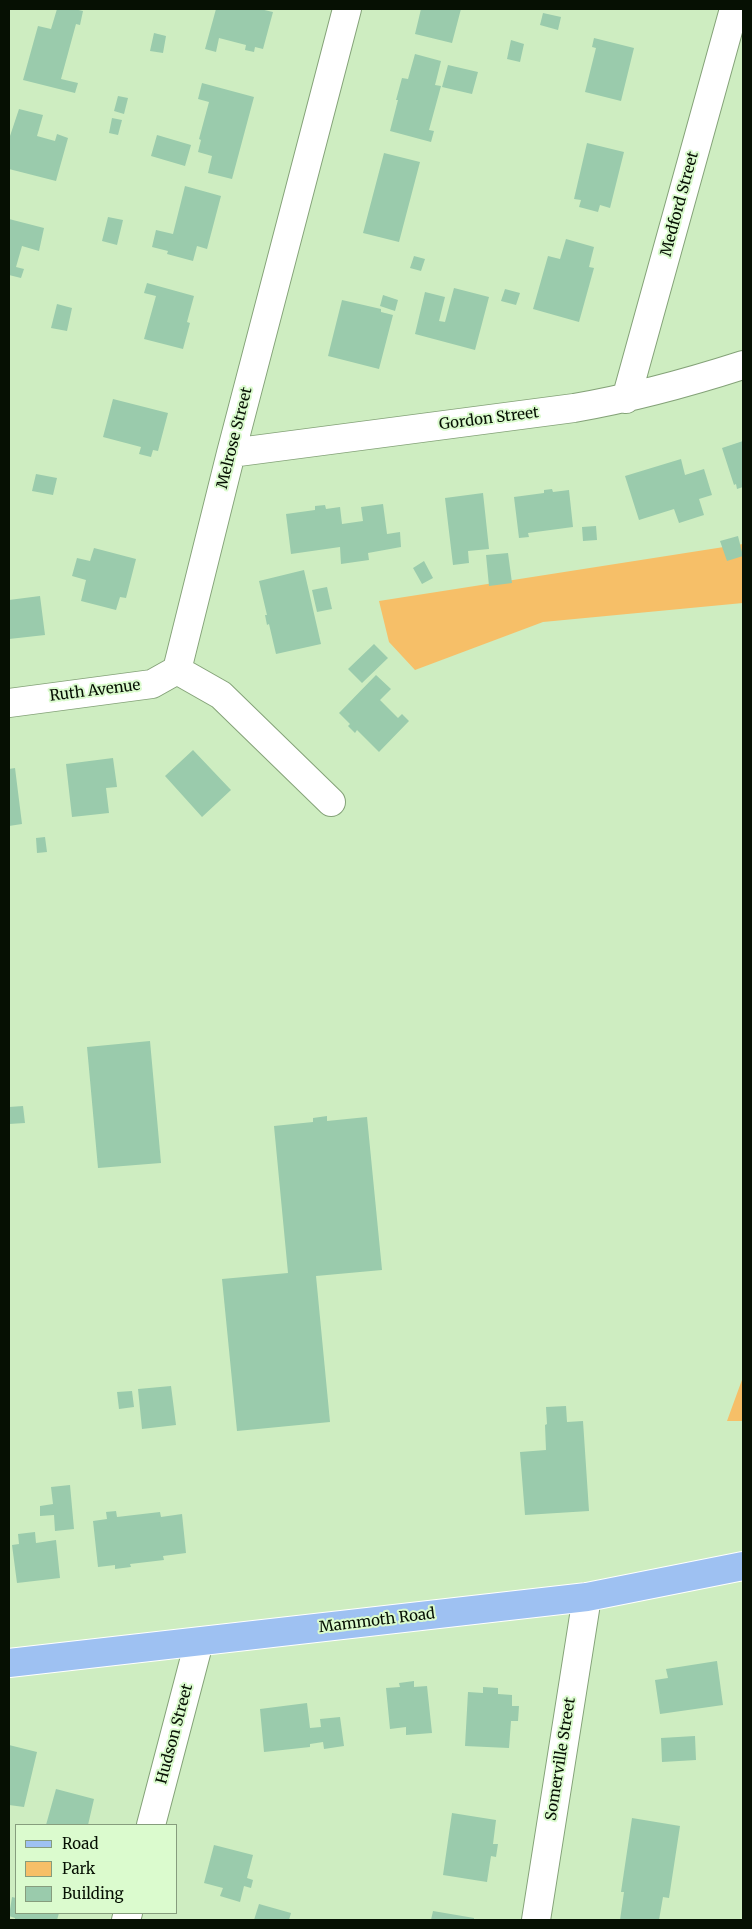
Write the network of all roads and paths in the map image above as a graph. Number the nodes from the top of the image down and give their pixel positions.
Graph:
1 (347, 9) edge
2 (734, 9) edge
3 (743, 365) edge
4 (626, 398) junction
5 (231, 452) junction
6 (177, 670) junction
7 (9, 703) edge
8 (331, 802) dead end
9 (743, 1566) edge
10 (587, 1597) junction
11 (199, 1642) junction
12 (9, 1663) edge
13 (151, 1824) edge
14 (536, 1920) edge

1 - 5 street, Melrose Street
2 - 4 street, Medford Street
3 - 4 street, Gordon Street
4 - 5 street, Gordon Street
5 - 6 street, Melrose Street
6 - 7 street, Ruth Avenue
6 - 8 street
9 - 10 main road, Mammoth Road
10 - 11 main road, Mammoth Road
10 - 14 street, Somerville Street
11 - 12 main road, Mammoth Road
11 - 13 street, Hudson Street

